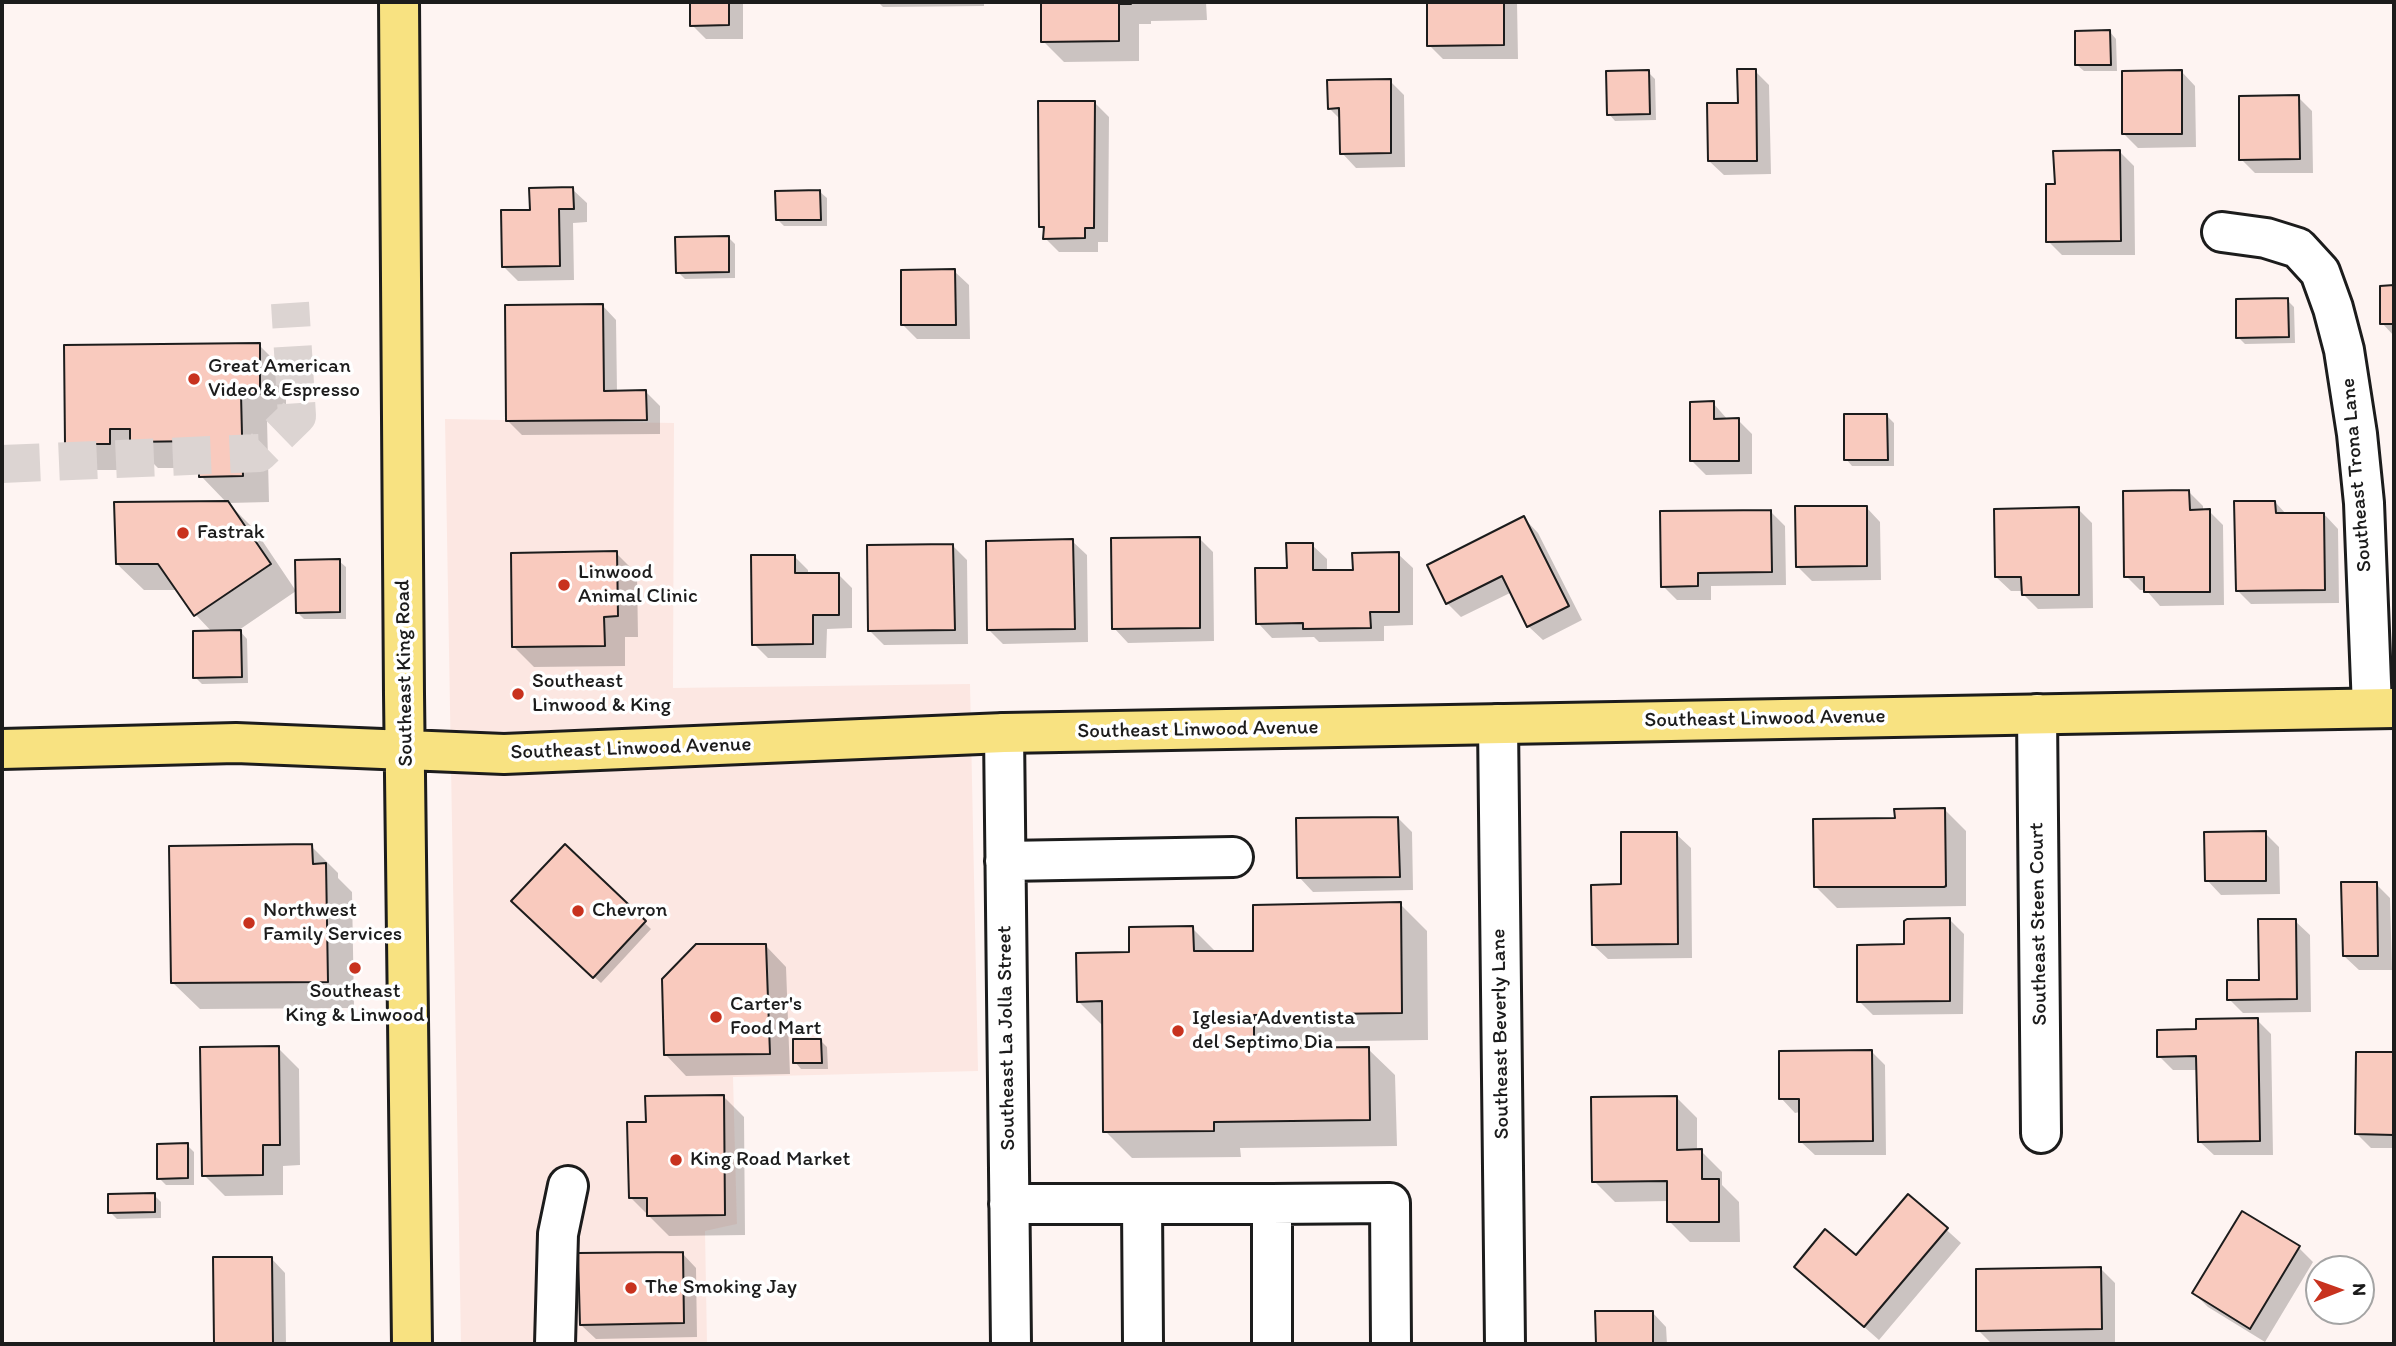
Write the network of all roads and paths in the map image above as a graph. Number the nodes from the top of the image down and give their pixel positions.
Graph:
1 (399, 2) edge
2 (2222, 232) dead end
3 (2383, 708) edge
4 (2037, 714) junction
5 (1497, 724) junction
6 (1004, 733) junction
7 (2, 749) edge
8 (405, 749) junction
9 (1233, 858) dead end
10 (1005, 861) junction
11 (2041, 1133) dead end
12 (568, 1186) dead end
13 (1009, 1204) junction
14 (1142, 1204) junction
15 (1272, 1204) junction
16 (412, 1344) edge
17 (555, 1344) edge
18 (1011, 1344) edge
19 (1143, 1344) edge
20 (1272, 1344) edge
21 (1391, 1344) edge
22 (1505, 1344) edge

1 - 8 main road, Southeast King Road
2 - 3 street, Southeast Trona Lane
3 - 4 main road, Southeast Linwood Avenue
4 - 5 main road, Southeast Linwood Avenue
4 - 11 street, Southeast Steen Court
5 - 6 main road, Southeast Linwood Avenue
5 - 22 street, Southeast Beverly Lane
6 - 8 main road, Southeast Linwood Avenue
6 - 10 street, Southeast La Jolla Street
7 - 8 main road, Southeast Linwood Avenue
8 - 16 main road, Southeast King Road
9 - 10 street
10 - 13 street, Southeast La Jolla Street
12 - 17 street
13 - 14 street
13 - 18 street, Southeast La Jolla Street
14 - 15 street
14 - 19 street
15 - 20 street
15 - 21 street

